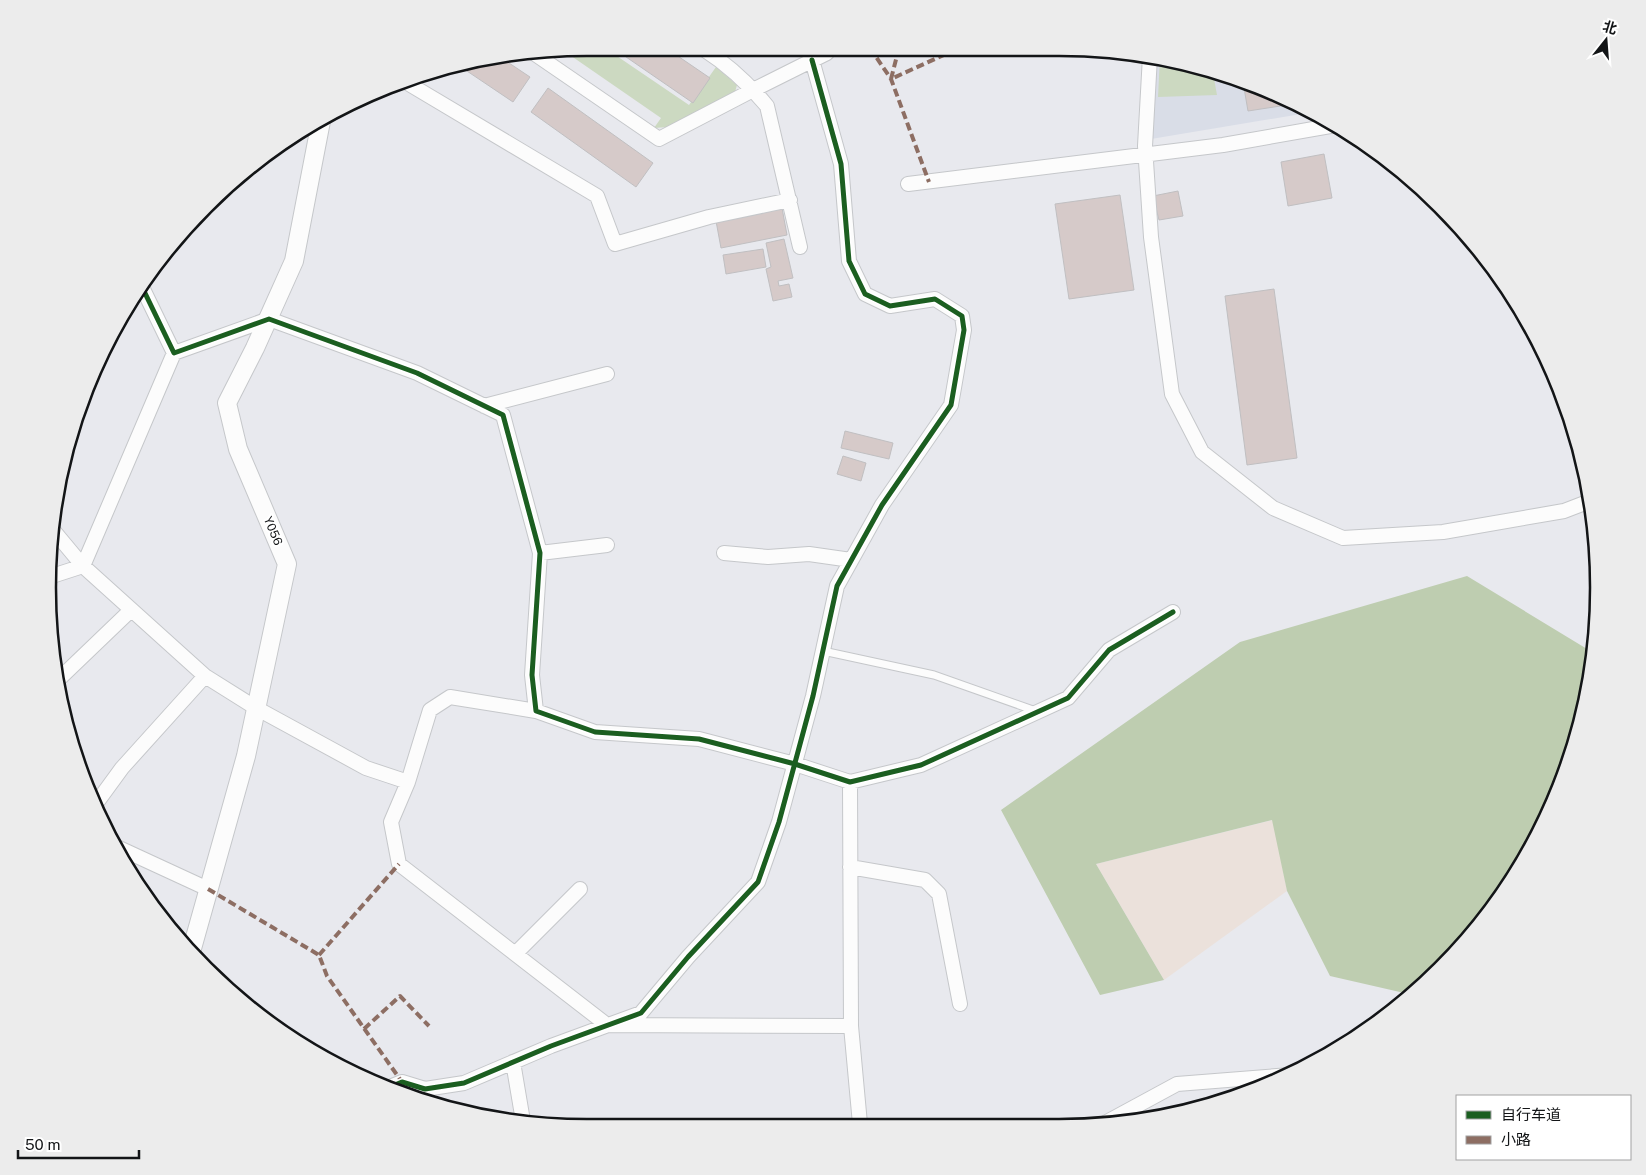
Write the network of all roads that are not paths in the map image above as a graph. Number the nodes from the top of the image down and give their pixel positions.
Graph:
1 (714, 56) edge
2 (821, 56) edge
3 (541, 58) edge
4 (812, 60) junction
5 (1150, 64) edge
6 (412, 86) edge
7 (753, 90) junction
8 (1325, 128) edge
9 (319, 129) edge
10 (1146, 155) junction
11 (908, 184) dead end
12 (790, 200) junction
13 (800, 247) dead end
14 (145, 293) edge
15 (269, 319) junction
16 (174, 353) junction
17 (607, 374) dead end
18 (484, 406) junction
19 (1583, 504) edge
20 (59, 537) edge
21 (607, 545) dead end
22 (540, 553) junction
23 (724, 554) dead end
24 (851, 560) junction
25 (83, 566) junction
26 (56, 574) edge
27 (131, 610) junction
28 (1173, 612) dead end
29 (823, 651) junction
30 (64, 675) edge
31 (205, 676) junction
32 (256, 708) junction
33 (536, 711) junction
34 (1038, 712) junction
35 (795, 764) junction
36 (408, 782) junction
37 (850, 782) junction
38 (100, 798) edge
39 (126, 851) edge
40 (850, 867) junction
41 (208, 889) junction
42 (580, 889) dead end
43 (193, 944) edge
44 (516, 953) junction
45 (960, 1004) dead end
46 (607, 1025) junction
47 (851, 1026) junction
48 (513, 1062) junction
49 (1264, 1077) edge
50 (399, 1084) edge
51 (425, 1089) junction
52 (428, 1094) edge
53 (522, 1114) edge
54 (1120, 1115) edge
55 (860, 1119) edge

1 - 7 street
2 - 4 street
3 - 7 street
4 - 7 street
4 - 24 street
5 - 10 street
6 - 12 street
7 - 12 street
8 - 10 street
9 - 15 street, Y056 / Y056
10 - 11 street
10 - 19 street
12 - 13 street
14 - 16 street
15 - 16 street
15 - 18 street
15 - 32 street, Y056 / Y056
16 - 25 street
17 - 18 street
18 - 22 street
20 - 25 street
21 - 22 street
22 - 33 street
23 - 24 street
24 - 29 street
25 - 26 street
25 - 27 street
27 - 30 street
27 - 31 street
28 - 34 street
29 - 34 lane
29 - 35 street
31 - 32 street
31 - 38 street
32 - 36 street
32 - 41 street, Y056 / Y056
33 - 35 street
33 - 36 street
34 - 37 street
35 - 37 street
35 - 46 street
36 - 44 street
37 - 40 street
39 - 41 street
40 - 45 street
40 - 47 street
41 - 43 street, Y056 / Y056
42 - 44 street
44 - 46 street
46 - 47 street
46 - 48 street
47 - 55 street
48 - 51 street
48 - 53 street
49 - 54 street
50 - 51 street
51 - 52 street

